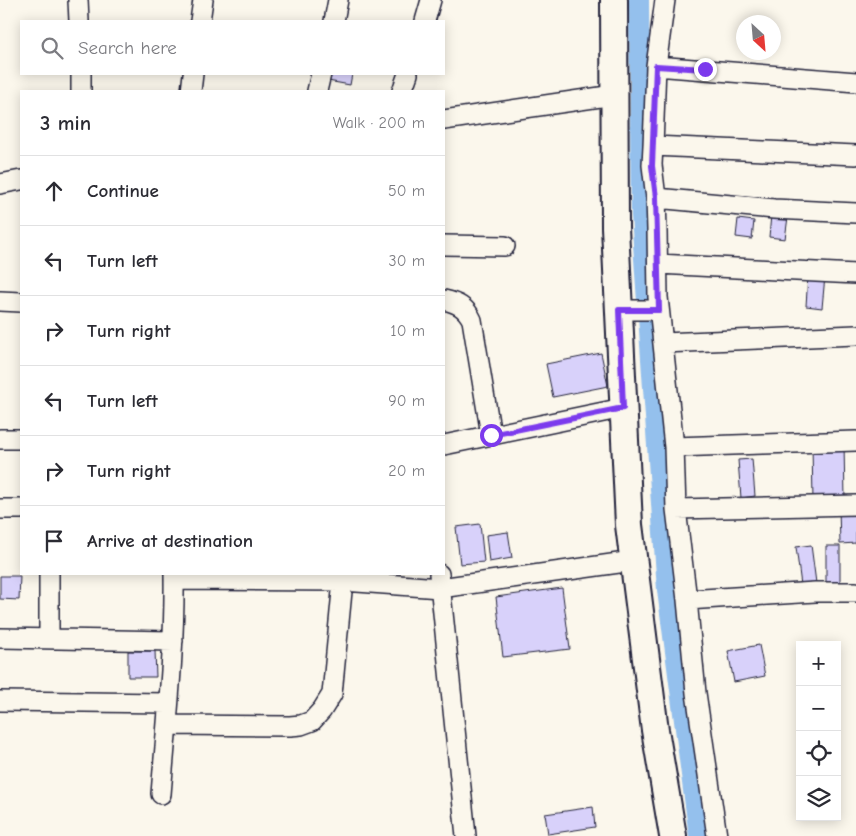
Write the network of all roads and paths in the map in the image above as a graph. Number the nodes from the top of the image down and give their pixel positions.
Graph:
1 (78, 0) edge
2 (203, 0) edge
3 (338, 0) edge
4 (431, 0) edge
5 (614, 0) edge
6 (665, 0) edge
7 (79, 20) edge
8 (200, 20) edge
9 (334, 20) edge
10 (424, 20) edge
11 (656, 66) junction
12 (81, 75) edge
13 (193, 75) edge
14 (321, 75) edge
15 (408, 75) edge
16 (856, 82) edge
17 (81, 90) edge
18 (191, 90) edge
19 (317, 90) edge
20 (402, 90) edge
21 (614, 95) junction
22 (445, 120) edge
23 (653, 146) junction
24 (856, 155) edge
25 (20, 180) edge
26 (0, 184) edge
27 (656, 198) junction
28 (856, 213) edge
29 (445, 245) edge
30 (505, 246) dead end
31 (658, 264) junction
32 (856, 274) edge
33 (445, 300) edge
34 (0, 301) edge
35 (20, 302) edge
36 (624, 310) junction
37 (656, 310) junction
38 (856, 335) edge
39 (663, 343) junction
40 (623, 408) junction
41 (491, 435) junction
42 (0, 439) edge
43 (20, 439) edge
44 (856, 441) edge
45 (445, 445) edge
46 (674, 446) junction
47 (856, 505) edge
48 (0, 509) edge
49 (20, 509) edge
50 (676, 509) junction
51 (633, 561) junction
52 (49, 575) edge
53 (174, 577) edge
54 (343, 581) junction
55 (440, 581) edge
56 (856, 592) edge
57 (687, 600) junction
58 (0, 638) edge
59 (49, 639) junction
60 (173, 640) junction
61 (0, 701) edge
62 (168, 704) junction
63 (166, 726) junction
64 (161, 794) dead end
65 (466, 836) edge
66 (672, 836) edge
67 (717, 836) edge

1 - 7 street
2 - 8 street
3 - 9 street
4 - 10 street
5 - 21 street
6 - 11 street
11 - 16 street
11 - 23 street
12 - 17 street
13 - 18 street
14 - 19 street
15 - 20 street
21 - 22 street
21 - 36 street
23 - 24 street
23 - 27 street
25 - 26 street
27 - 28 street
27 - 31 street
29 - 30 street
31 - 32 street
31 - 37 street
33 - 41 street
34 - 35 street
36 - 37 street
36 - 40 street
37 - 39 street
38 - 39 street
39 - 46 street
40 - 41 street
40 - 51 street
41 - 45 street
42 - 43 street
44 - 46 street
46 - 50 street
47 - 50 street
48 - 49 street
50 - 57 street
51 - 55 street
51 - 66 street
52 - 59 street
53 - 54 street
53 - 60 street
54 - 55 street
54 - 63 street
55 - 65 street
56 - 57 street
57 - 67 street
58 - 59 street
59 - 60 street
60 - 62 street
61 - 62 street
62 - 63 street
63 - 64 street

